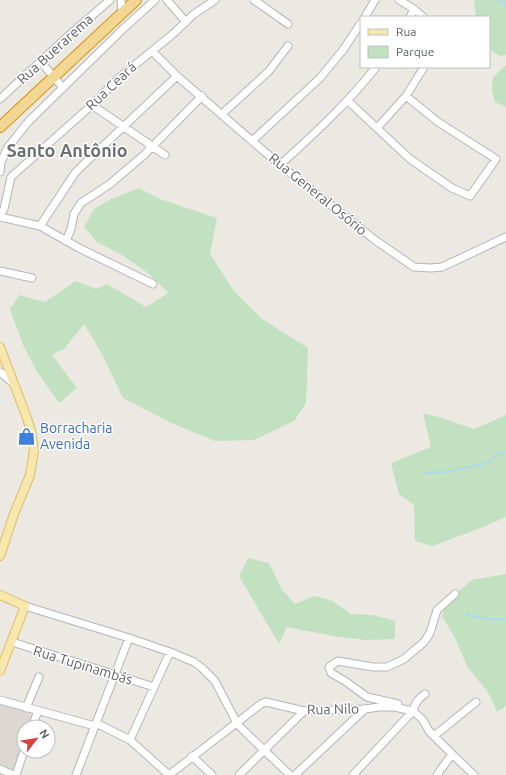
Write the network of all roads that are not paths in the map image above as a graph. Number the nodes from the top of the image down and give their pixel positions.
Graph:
1 (110, 0) edge
2 (121, 0) edge
3 (136, 0) edge
4 (154, 0) edge
5 (167, 0) edge
6 (215, 0) edge
7 (254, 0) edge
8 (375, 0) edge
9 (399, 0) edge
10 (414, 9) junction
11 (122, 14) junction
12 (367, 16) edge
13 (410, 16) edge
14 (422, 16) edge
15 (186, 22) junction
16 (288, 24) dead end
17 (360, 25) edge
18 (288, 46) dead end
19 (152, 51) junction
20 (40, 62) junction
21 (375, 68) edge
22 (423, 68) edge
23 (177, 76) junction
24 (54, 78) junction
25 (63, 88) junction
26 (202, 96) junction
27 (406, 96) junction
28 (0, 99) edge
29 (348, 101) junction
30 (92, 105) junction
31 (222, 114) junction
32 (124, 126) junction
33 (0, 127) edge
34 (377, 128) junction
35 (252, 141) junction
36 (153, 147) junction
37 (165, 155) dead end
38 (280, 165) junction
39 (0, 170) edge
40 (10, 176) junction
41 (0, 216) edge
42 (40, 226) junction
43 (506, 237) edge
44 (66, 240) junction
45 (0, 271) edge
46 (32, 278) dead end
47 (154, 284) dead end
48 (0, 347) edge
49 (0, 372) edge
50 (14, 384) junction
51 (0, 556) edge
52 (455, 594) dead end
53 (0, 595) edge
54 (25, 606) junction
55 (129, 638) junction
56 (12, 642) junction
57 (170, 652) junction
58 (0, 671) edge
59 (115, 674) junction
60 (39, 677) dead end
61 (154, 687) junction
62 (425, 694) dead end
63 (0, 700) edge
64 (476, 702) dead end
65 (26, 708) junction
66 (365, 709) junction
67 (402, 709) junction
68 (38, 711) junction
69 (304, 711) junction
70 (413, 711) junction
71 (35, 719) edge
72 (236, 722) junction
73 (96, 724) junction
74 (434, 736) junction
75 (130, 740) junction
76 (265, 750) junction
77 (452, 754) junction
78 (192, 756) junction
79 (21, 759) edge
80 (0, 770) edge
81 (13, 775) edge
82 (16, 775) edge
83 (76, 775) edge
84 (169, 775) edge
85 (212, 775) edge
86 (239, 775) edge
87 (290, 775) edge
88 (295, 775) edge
89 (352, 775) edge
90 (437, 775) edge
91 (474, 775) edge

1 - 20 street, Rua Buerarema
2 - 11 street
3 - 11 highway
4 - 25 street
5 - 15 street
6 - 15 street, Rua Ceará
7 - 16 street
8 - 12 street
9 - 10 street
10 - 13 street
10 - 14 street
11 - 24 highway
15 - 19 street, Rua Ceará
17 - 35 street
18 - 31 street
19 - 23 street, Rua General Osório
19 - 30 street, Rua Ceará
20 - 24 street
20 - 28 street, Rua Buerarema
21 - 29 street
22 - 27 street
23 - 26 street, Rua General Osório
23 - 32 street
24 - 25 street
24 - 33 highway
25 - 39 street
26 - 31 street, Rua General Osório
26 - 36 street
27 - 34 street
27 - 34 street
29 - 34 street
29 - 38 street
30 - 32 street
30 - 40 street, Rua Ceará
31 - 35 street, Rua General Osório
32 - 36 street
32 - 42 street
35 - 38 street, Rua General Osório
36 - 37 street
36 - 44 street
38 - 43 street, Rua General Osório
39 - 40 street
40 - 41 street
41 - 42 street
42 - 44 street
44 - 47 street
45 - 46 street
48 - 50 main road
49 - 50 street
50 - 51 main road
52 - 67 street
53 - 54 main road
54 - 55 street
54 - 56 main road
55 - 57 street
55 - 59 street
56 - 58 main road
56 - 59 street, Rua Tupinambás
57 - 61 street
57 - 72 street
59 - 61 street, Rua Tupinambás
59 - 73 street
60 - 65 street
61 - 75 street
62 - 70 street
63 - 65 street
64 - 74 street
65 - 68 street
66 - 67 street, Rua Nilo
66 - 69 street, Rua Nilo
66 - 88 street
67 - 70 street, Rua Nilo
68 - 71 street
68 - 73 street
69 - 72 street, Rua Nilo
69 - 76 street
70 - 74 street
70 - 89 street
72 - 76 street
72 - 78 street, Rua Nilo
73 - 75 street
73 - 83 street
74 - 77 street
75 - 84 street
76 - 86 street
76 - 87 street
77 - 90 street
77 - 91 street
78 - 84 street, Rua Nilo
78 - 85 street
79 - 82 street
80 - 81 street

